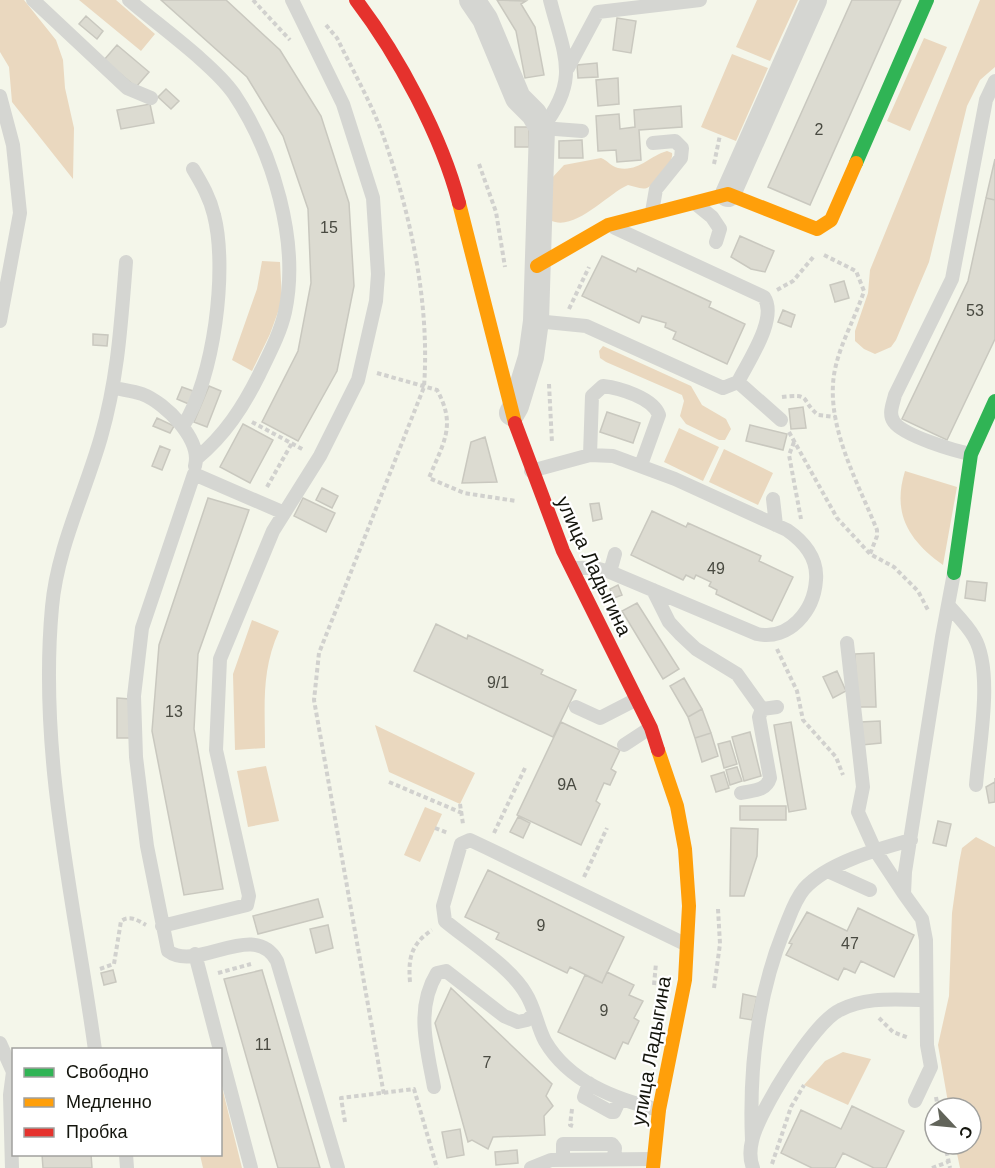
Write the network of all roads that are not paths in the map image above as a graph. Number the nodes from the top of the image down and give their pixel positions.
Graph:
1 (33, 0) edge
2 (129, 0) edge
3 (292, 0) edge
4 (356, 0) edge
5 (472, 0) edge
6 (550, 0) edge
7 (700, 0) edge
8 (814, 0) edge
9 (927, 0) edge
10 (597, 6) edge
11 (568, 68) junction
12 (995, 81) edge
13 (0, 96) edge
14 (151, 98) dead end
15 (542, 128) junction
16 (582, 130) dead end
17 (653, 143) dead end
18 (193, 169) dead end
19 (728, 194) junction
20 (693, 202) junction
21 (652, 212) junction
22 (608, 225) junction
23 (716, 242) dead end
24 (126, 262) dead end
25 (537, 266) junction
26 (0, 321) edge
27 (536, 321) junction
28 (738, 382) junction
29 (115, 388) junction
30 (995, 401) edge
31 (512, 413) junction
32 (781, 420) road end
33 (183, 426) junction
34 (971, 454) junction
35 (590, 455) junction
36 (197, 458) junction
37 (641, 465) junction
38 (531, 471) junction
39 (194, 474) junction
40 (773, 499) dead end
41 (282, 512) junction
42 (776, 525) junction
43 (615, 554) dead end
44 (571, 568) junction
45 (610, 572) junction
46 (954, 573) joint
47 (653, 590) junction
48 (948, 605) junction
49 (847, 643) dead end
50 (637, 699) junction
51 (576, 707) dead end
52 (777, 707) dead end
53 (762, 709) junction
54 (651, 728) junction
55 (624, 745) dead end
56 (976, 784) dead end
57 (741, 793) dead end
58 (911, 840) junction
59 (875, 850) junction
60 (828, 871) junction
61 (870, 890) dead end
62 (904, 894) junction
63 (163, 930) junction
64 (687, 945) junction
65 (195, 954) junction
66 (926, 1000) junction
67 (534, 1014) junction
68 (0, 1043) edge
69 (95, 1048) edge
70 (219, 1048) edge
71 (222, 1058) edge
72 (12, 1070) edge
73 (12, 1080) edge
74 (590, 1083) junction
75 (434, 1087) dead end
76 (606, 1092) junction
77 (620, 1099) junction
78 (915, 1101) dead end
79 (599, 1106) junction
80 (659, 1110) junction
81 (752, 1141) junction
82 (582, 1144) junction
83 (583, 1158) junction
84 (614, 1158) junction
85 (563, 1159) junction
86 (650, 1165) edge
87 (12, 1168) edge
88 (251, 1168) edge
89 (338, 1168) edge
90 (531, 1168) edge
91 (753, 1168) edge

1 - 14 lane
2 - 36 lane
3 - 41 lane
4 - 31 street, улица Ладыгина
5 - 15 street
6 - 11 lane
7 - 10 lane
8 - 19 street
9 - 19 street
10 - 11 lane
11 - 15 lane
12 - 34 lane
13 - 26 lane
15 - 16 lane
15 - 25 street
17 - 21 lane
18 - 33 lane
19 - 20 street
20 - 21 street
20 - 23 lane
21 - 22 street
22 - 25 street
22 - 28 lane
24 - 29 lane
25 - 27 street
27 - 28 lane
27 - 31 street
28 - 32 lane
29 - 33 lane
29 - 69 lane
30 - 34 street
31 - 38 street, улица Ладыгина
33 - 36 lane
34 - 46 street
35 - 37 lane
35 - 37 lane
35 - 38 lane
36 - 39 lane
37 - 42 lane
38 - 44 street, улица Ладыгина
39 - 41 lane
39 - 63 lane
40 - 42 lane
41 - 63 lane
42 - 47 lane
43 - 45 lane
44 - 45 lane
44 - 50 street, улица Ладыгина
45 - 47 lane
46 - 48 lane
47 - 53 lane
48 - 56 lane
48 - 58 lane
49 - 59 lane
50 - 51 lane
50 - 54 street, улица Ладыгина
52 - 53 lane
53 - 57 lane
54 - 55 lane
54 - 64 street, улица Ладыгина
58 - 59 lane
58 - 62 lane
59 - 60 lane
59 - 62 lane
60 - 61 lane
60 - 81 lane
62 - 66 lane
63 - 65 lane
64 - 67 lane
64 - 80 street, улица Ладыгина
65 - 70 lane
65 - 89 lane
66 - 78 lane
66 - 81 lane
67 - 74 lane
67 - 75 lane
68 - 72 lane
71 - 88 lane
73 - 87 lane
74 - 76 lane
74 - 79 lane
76 - 77 lane
76 - 79 lane
77 - 79 lane
77 - 80 lane
80 - 86 street, улица Ладыгина
81 - 91 lane
82 - 83 lane
82 - 84 lane
82 - 85 lane
83 - 84 lane
83 - 85 lane
84 - 86 lane
85 - 90 lane

